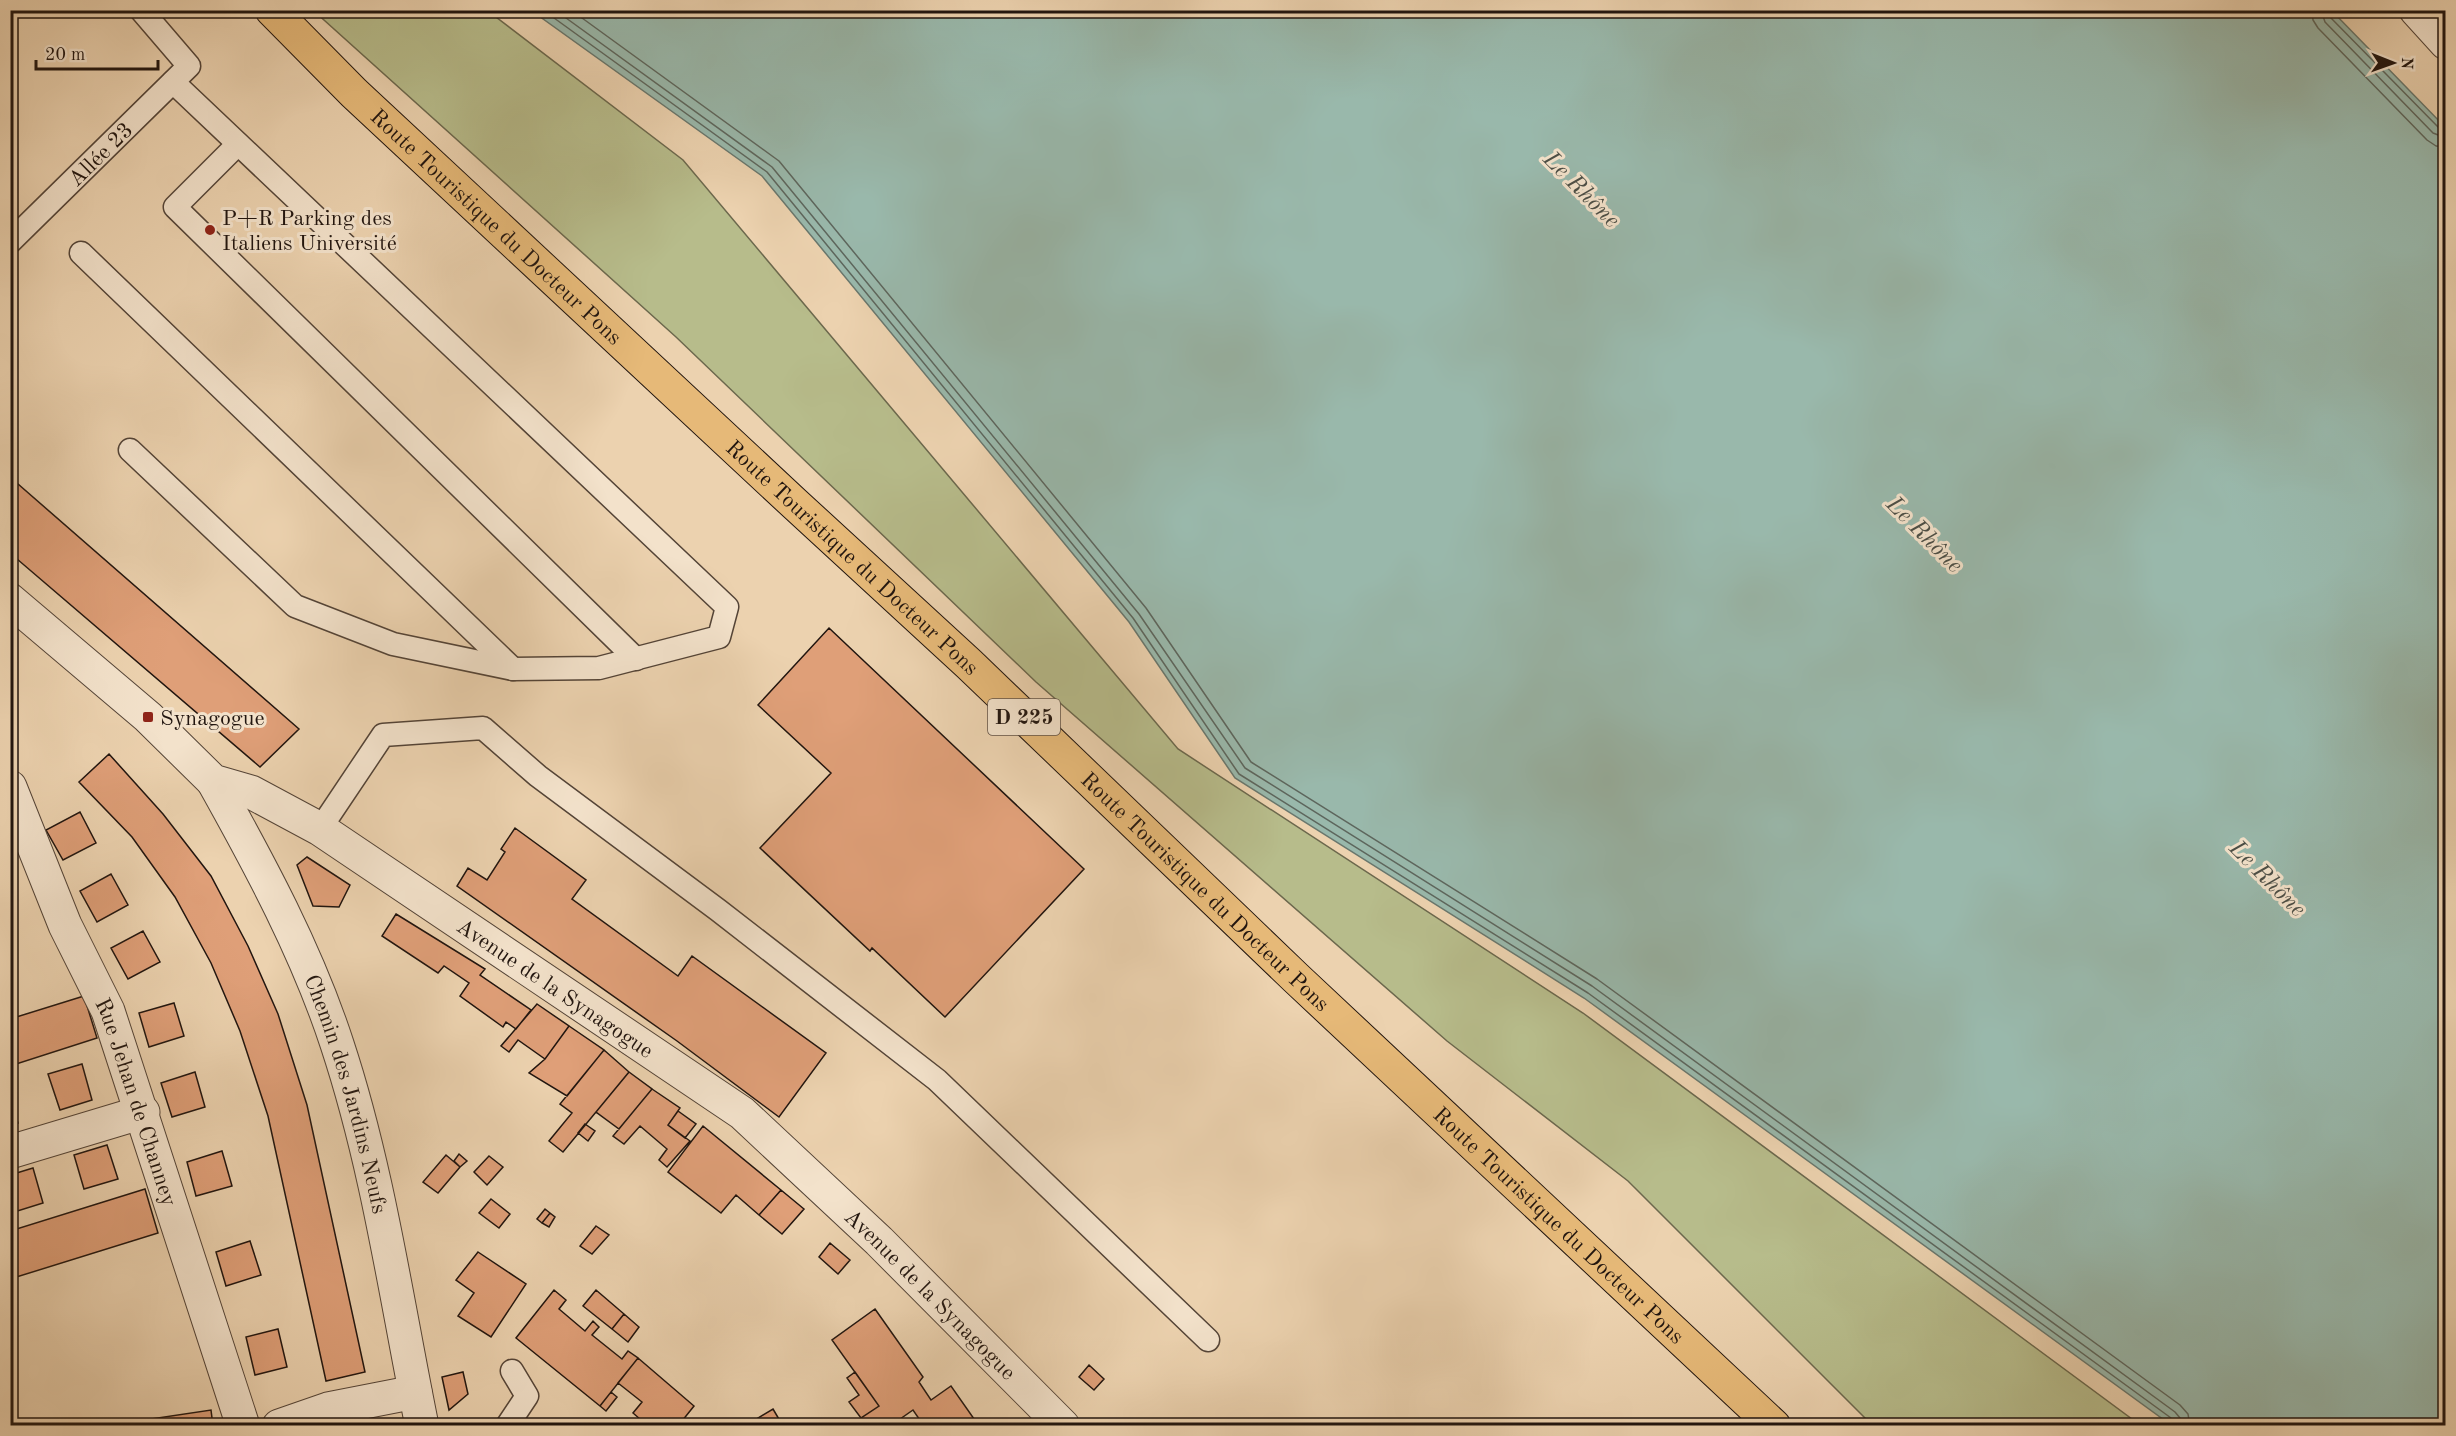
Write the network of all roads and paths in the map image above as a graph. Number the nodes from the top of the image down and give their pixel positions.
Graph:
1 (141, 10) edge
2 (272, 10) edge
3 (2416, 10) edge
4 (2445, 43) edge
5 (181, 74) junction
6 (238, 144) junction
7 (10, 242) edge
8 (81, 253) dead end
9 (129, 450) dead end
10 (10, 600) edge
11 (636, 659) junction
12 (513, 669) junction
13 (213, 781) junction
14 (10, 787) edge
15 (320, 828) junction
16 (143, 1112) junction
17 (10, 1152) edge
18 (1208, 1340) dead end
19 (512, 1371) dead end
20 (415, 1392) junction
21 (243, 1425) edge
22 (279, 1425) edge
23 (422, 1425) edge
24 (507, 1425) edge
25 (1063, 1425) edge
26 (1774, 1425) edge

1 - 5 lane
2 - 26 highway, Route Touristique du Docteur Pons / D 225
3 - 4 street
5 - 6 lane
5 - 7 lane, Allée 23
6 - 11 lane
6 - 11 lane
8 - 12 lane
9 - 12 lane
10 - 13 street, Avenue de la Synagogue
11 - 12 lane
13 - 15 street, Avenue de la Synagogue
13 - 20 street, Chemin des Jardins Neufs
14 - 16 street, Rue Jehan de Channey
15 - 18 lane
15 - 25 street, Avenue de la Synagogue
16 - 17 street
16 - 21 street, Rue Jehan de Channey
19 - 24 lane
20 - 22 street
20 - 23 street, Chemin des Jardins Neufs

